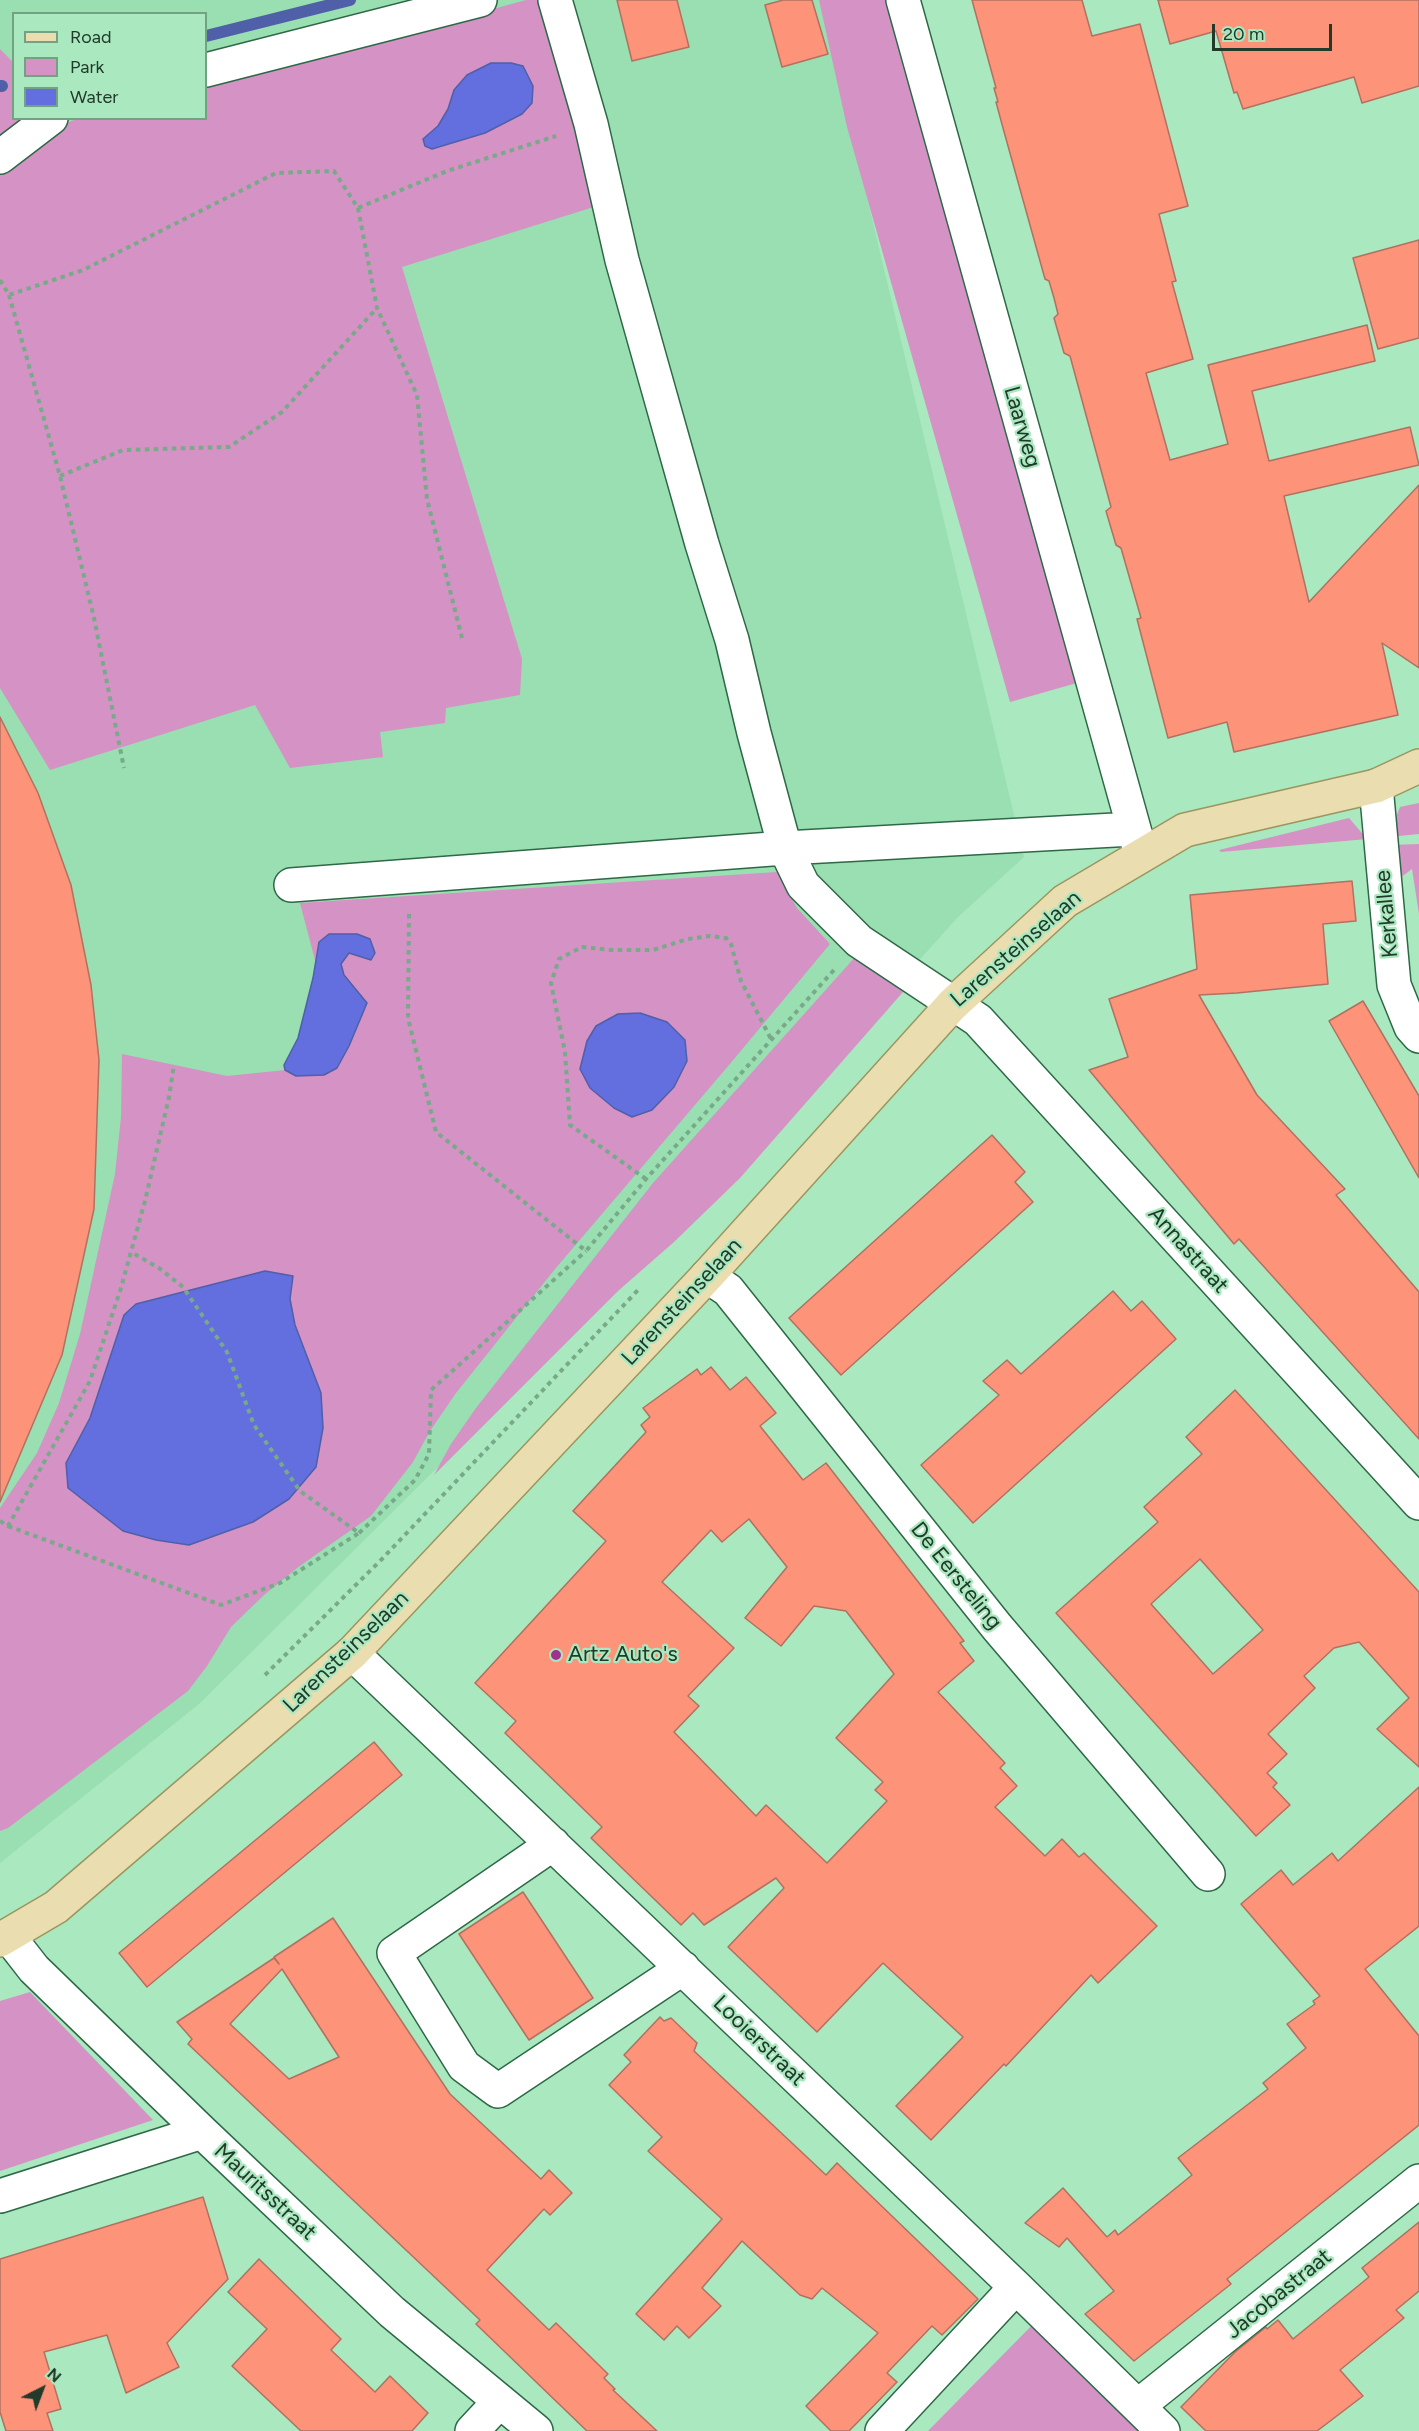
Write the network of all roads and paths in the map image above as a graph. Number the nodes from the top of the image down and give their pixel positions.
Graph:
1 (480, 0) edge
2 (555, 0) edge
3 (903, 0) edge
4 (207, 70) edge
5 (48, 120) edge
6 (591, 124) junction
7 (0, 157) edge
8 (358, 208) junction
9 (0, 280) edge
10 (9, 295) junction
11 (377, 308) junction
12 (60, 476) junction
13 (462, 638) dead end
14 (1419, 766) edge
15 (124, 768) dead end
16 (1376, 786) junction
17 (1137, 842) junction
18 (785, 848) junction
19 (409, 877) junction
20 (291, 885) dead end
21 (859, 941) junction
22 (952, 1005) junction
23 (1419, 1036) edge
24 (771, 1039) junction
25 (174, 1065) dead end
26 (646, 1179) junction
27 (586, 1251) junction
28 (131, 1252) junction
29 (707, 1276) junction
30 (1419, 1503) edge
31 (0, 1521) edge
32 (8, 1526) junction
33 (359, 1533) junction
34 (352, 1653) junction
35 (553, 1844) junction
36 (1208, 1874) dead end
37 (4, 1939) edge
38 (683, 1968) junction
39 (202, 2132) junction
40 (1419, 2181) edge
41 (0, 2196) edge
42 (1016, 2287) junction
43 (500, 2401) junction
44 (1138, 2406) junction
45 (472, 2431) edge
46 (536, 2431) edge
47 (882, 2431) edge
48 (1163, 2431) edge

1 - 4 street
2 - 6 street, Annastraat
3 - 17 street, Laarweg
5 - 7 street
6 - 8 path
6 - 18 street, Annastraat
8 - 10 path
8 - 11 path
9 - 10 path
10 - 12 path
11 - 12 path
11 - 13 path
12 - 15 path
14 - 16 main road, Larensteinselaan
16 - 17 main road, Larensteinselaan
16 - 23 street, Kerkallee
17 - 18 street
17 - 22 main road, Larensteinselaan
18 - 19 street
18 - 21 street, Annastraat
19 - 20 street
19 - 27 path
21 - 22 street, Annastraat
21 - 24 path
22 - 29 main road, Larensteinselaan
22 - 30 street, Annastraat
24 - 26 path
24 - 26 path
25 - 28 path
26 - 27 path
27 - 33 path
28 - 32 path
28 - 33 path
29 - 34 main road, Larensteinselaan
29 - 36 street, De Eersteling
31 - 32 path
32 - 33 path
34 - 35 street, Looierstraat
34 - 37 main road, Larensteinselaan
35 - 38 street, Looierstraat
35 - 38 street
37 - 39 street, Mauritsstraat
38 - 42 street, Looierstraat
39 - 41 street
39 - 43 street, Mauritsstraat
40 - 44 street, Jacobastraat
42 - 44 street, Looierstraat
42 - 47 street
43 - 45 street
43 - 46 street, Mauritsstraat
44 - 48 street, Looierstraat

